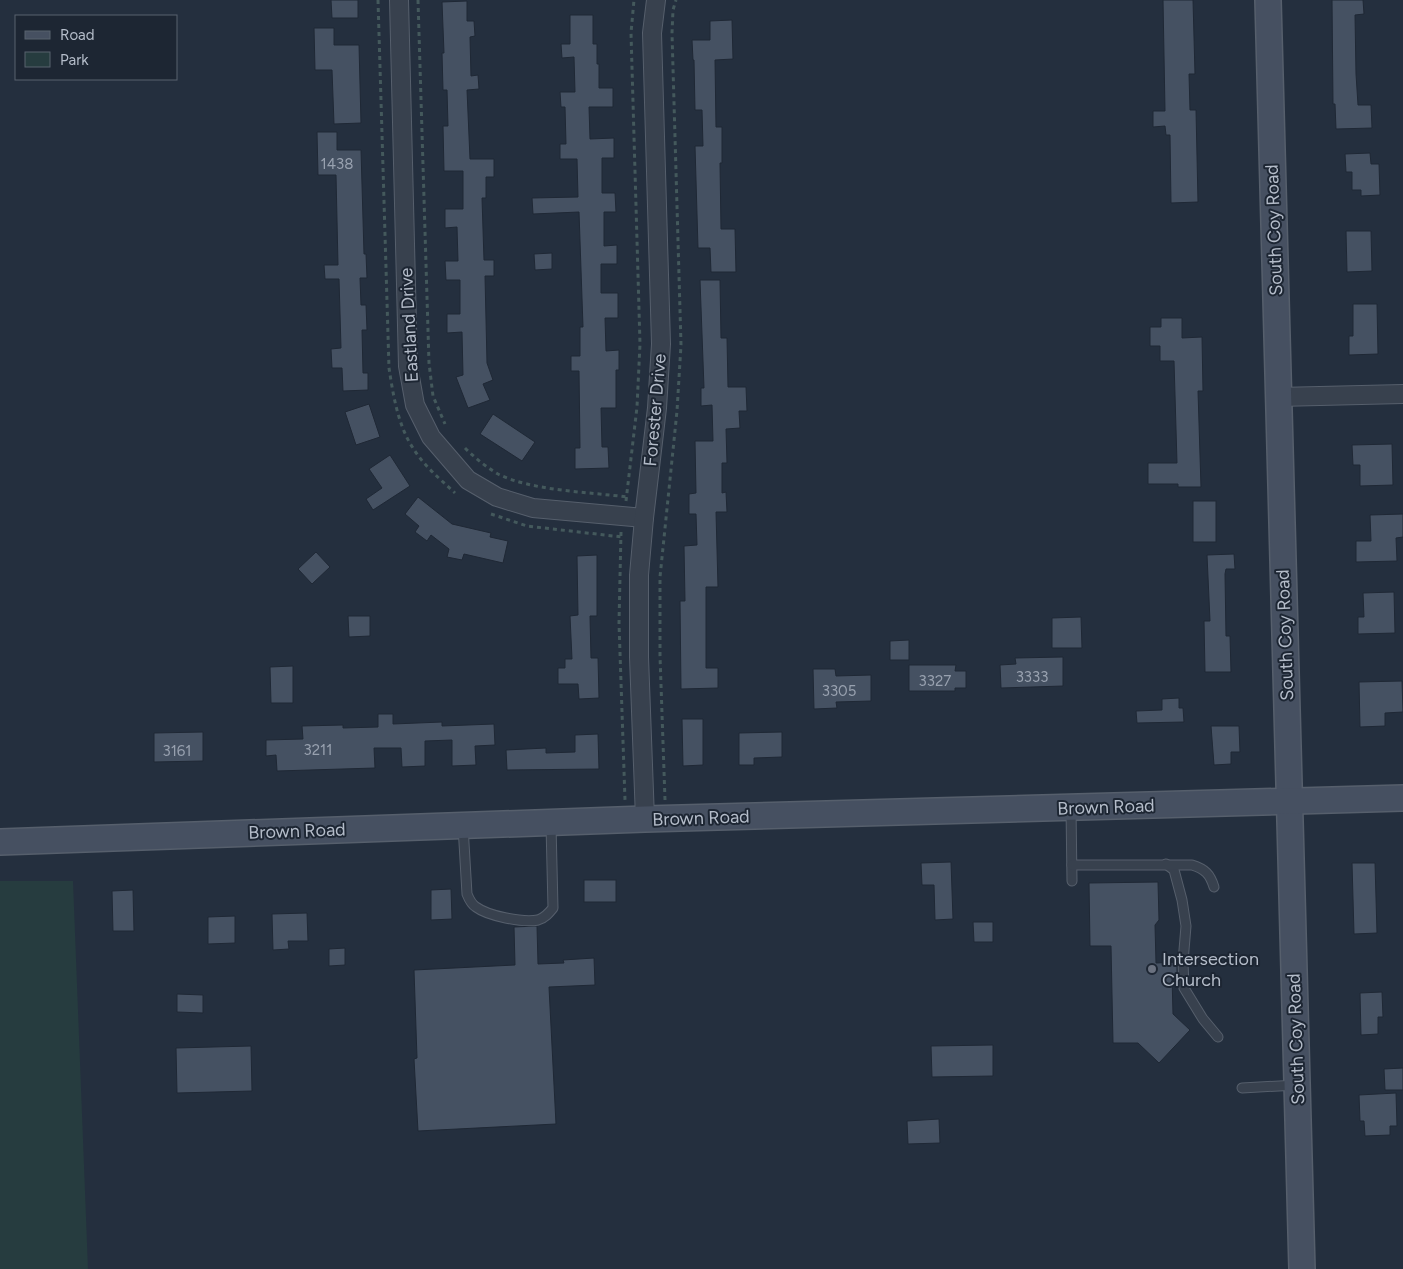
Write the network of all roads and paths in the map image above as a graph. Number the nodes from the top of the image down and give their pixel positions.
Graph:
1 (378, 0) edge
2 (399, 0) edge
3 (418, 0) edge
4 (634, 0) edge
5 (656, 0) edge
6 (1268, 0) edge
7 (1403, 394) edge
8 (1278, 397) junction
9 (446, 427) dead end
10 (463, 447) dead end
11 (457, 495) dead end
12 (627, 496) junction
13 (487, 512) dead end
14 (623, 516) junction
15 (644, 518) junction
16 (621, 537) junction
17 (642, 540) junction
18 (663, 544) dead end
19 (1403, 798) edge
20 (625, 801) dead end
21 (1289, 801) junction
22 (1071, 808) junction
23 (645, 819) junction
24 (551, 823) junction
25 (463, 826) junction
26 (0, 842) edge
27 (1166, 864) junction
28 (1072, 865) junction
29 (1072, 881) dead end
30 (1214, 887) dead end
31 (1218, 1038) dead end
32 (1297, 1085) junction
33 (1242, 1088) dead end
34 (1302, 1269) edge

1 - 11 path
2 - 14 street, Eastland Drive
3 - 9 path
4 - 12 path
5 - 15 street, Forester Drive
6 - 8 street, South Coy Road
7 - 8 street
8 - 21 street, South Coy Road
10 - 12 path
12 - 14 path
13 - 16 path
14 - 15 street, Eastland Drive
14 - 16 path
15 - 17 street, Forester Drive
16 - 17 path
16 - 20 path
17 - 18 path
17 - 23 street, Forester Drive
19 - 21 street, Brown Road
21 - 22 street, Brown Road
21 - 32 street, South Coy Road
22 - 23 street, Brown Road
22 - 28 lane
23 - 24 street, Brown Road
24 - 25 street, Brown Road
24 - 25 lane
25 - 26 street, Brown Road
27 - 28 lane
27 - 30 lane
27 - 31 lane
28 - 29 lane
32 - 33 lane
32 - 34 street, South Coy Road

